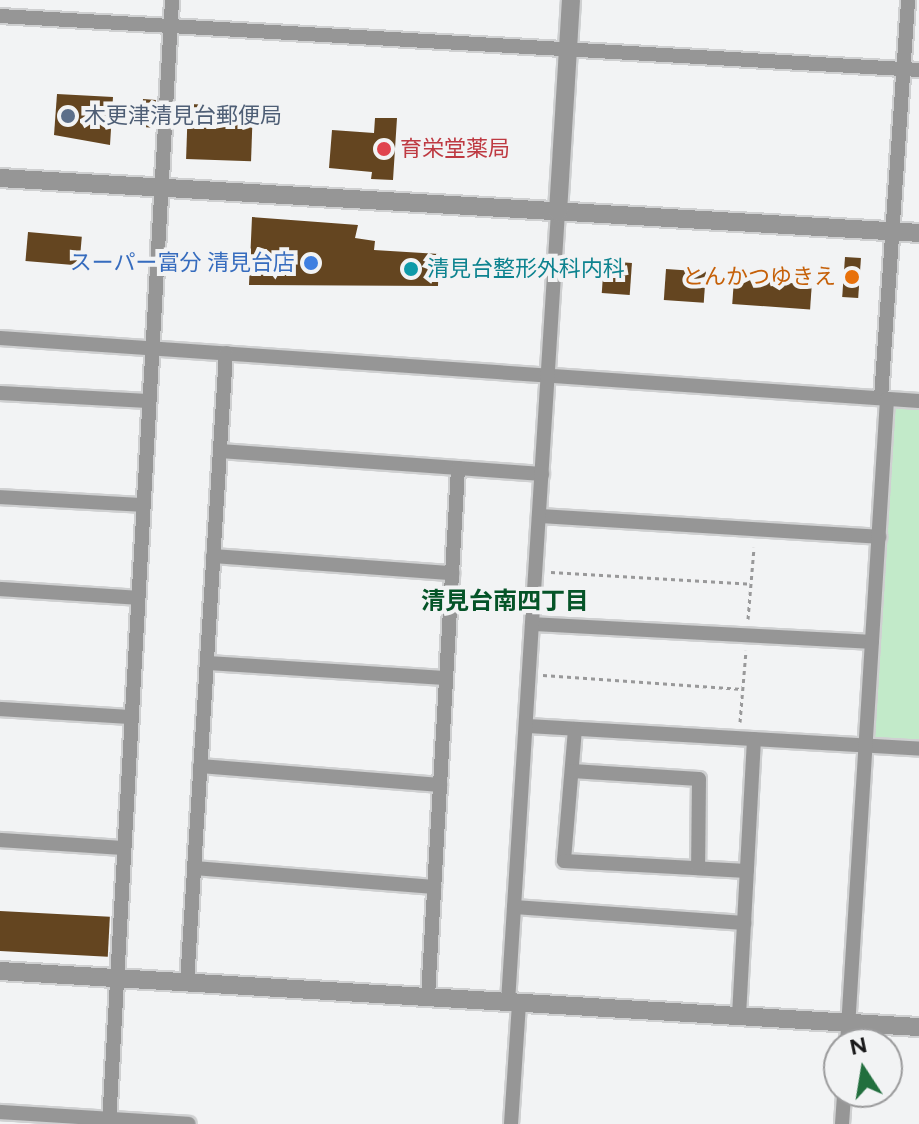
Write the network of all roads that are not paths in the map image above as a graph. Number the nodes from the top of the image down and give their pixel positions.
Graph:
1 (172, 0) edge
2 (571, 0) edge
3 (908, 0) edge
4 (0, 16) edge
5 (171, 26) junction
6 (568, 49) junction
7 (903, 69) junction
8 (919, 70) edge
9 (0, 178) edge
10 (160, 188) junction
11 (558, 212) junction
12 (891, 231) junction
13 (919, 233) edge
14 (0, 338) edge
15 (151, 348) junction
16 (226, 353) junction
17 (548, 375) junction
18 (0, 393) edge
19 (884, 399) junction
20 (148, 401) junction
21 (919, 401) edge
22 (220, 451) junction
23 (458, 468) junction
24 (542, 474) junction
25 (0, 497) edge
26 (143, 505) junction
27 (539, 516) junction
28 (879, 537) junction
29 (213, 556) junction
30 (452, 573) junction
31 (0, 589) edge
32 (138, 598) junction
33 (532, 624) junction
34 (872, 642) junction
35 (207, 663) junction
36 (446, 678) junction
37 (0, 709) edge
38 (131, 717) junction
39 (526, 726) junction
40 (575, 729) junction
41 (746, 739) junction
42 (866, 746) junction
43 (919, 749) edge
44 (200, 766) junction
45 (572, 771) junction
46 (440, 785) junction
47 (0, 840) edge
48 (124, 848) junction
49 (194, 868) junction
50 (698, 868) junction
51 (747, 871) junction
52 (434, 887) junction
53 (514, 907) junction
54 (744, 923) junction
55 (0, 971) edge
56 (117, 978) junction
57 (187, 983) junction
58 (428, 997) junction
59 (514, 1003) junction
60 (739, 1016) junction
61 (849, 1023) junction
62 (919, 1027) edge
63 (849, 1028) edge
64 (0, 1112) edge
65 (109, 1122) edge
66 (189, 1124) edge
67 (511, 1124) edge

1 - 5 street
2 - 6 street
3 - 7 street
4 - 5 street
5 - 6 street
5 - 10 street
6 - 7 street
6 - 11 street
7 - 8 street
7 - 12 street
9 - 10 street
10 - 11 street
10 - 15 street
11 - 12 street
11 - 17 street
12 - 13 street
12 - 19 street
14 - 15 street
15 - 16 street
15 - 20 street
16 - 17 street
16 - 22 street
17 - 19 street
17 - 24 street
18 - 20 street
19 - 21 street
19 - 28 street
20 - 26 street
22 - 23 street
22 - 29 street
23 - 24 street
23 - 30 street
24 - 27 street
25 - 26 street
26 - 32 street
27 - 28 street
27 - 33 street
28 - 34 street
29 - 30 street
29 - 35 street
30 - 36 street
31 - 32 street
32 - 38 street
33 - 34 street
33 - 39 street
34 - 42 street
35 - 36 street
35 - 44 street
36 - 46 street
37 - 38 street
38 - 48 street
39 - 40 street
39 - 53 street
40 - 41 street
40 - 45 street
41 - 42 street
41 - 51 street
42 - 43 street
42 - 61 street
44 - 46 street
44 - 49 street
45 - 50 street
45 - 50 street
46 - 52 street
47 - 48 street
48 - 56 street
49 - 52 street
49 - 57 street
50 - 51 street
51 - 54 street
52 - 58 street
53 - 54 street
53 - 59 street
54 - 60 street
55 - 56 street
56 - 57 street
56 - 65 street
57 - 58 street
58 - 59 street
59 - 60 street
59 - 67 street
60 - 61 street
61 - 62 street
61 - 63 street
64 - 65 street
65 - 66 street

